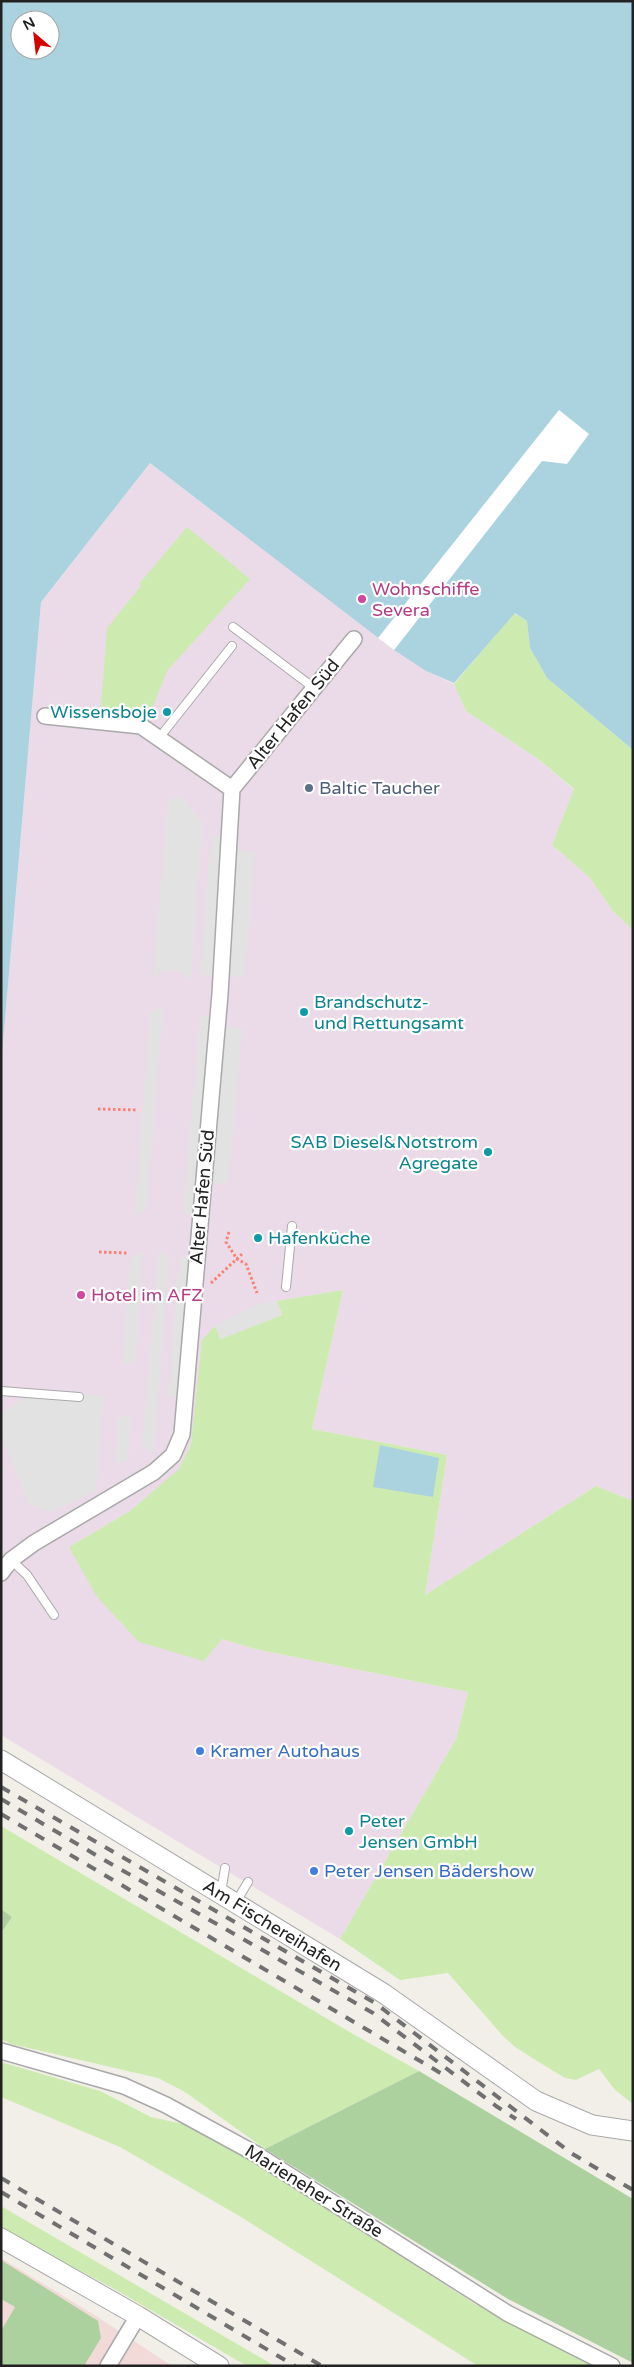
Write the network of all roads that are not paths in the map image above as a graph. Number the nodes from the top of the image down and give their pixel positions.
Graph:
1 (234, 627) dead end
2 (354, 639) dead end
3 (232, 646) dead end
4 (314, 688) junction
5 (45, 716) dead end
6 (159, 738) junction
7 (232, 789) junction
8 (292, 1226) dead end
9 (286, 1287) dead end
10 (1, 1391) edge
11 (79, 1397) dead end
12 (11, 1560) junction
13 (1, 1573) edge
14 (54, 1616) dead end
15 (1, 1760) edge
16 (225, 1868) dead end
17 (248, 1882) dead end
18 (227, 1899) junction
19 (1, 2051) edge
20 (633, 2131) edge
21 (1, 2238) edge
22 (138, 2316) junction
23 (108, 2366) edge
24 (219, 2366) edge
25 (612, 2366) edge

1 - 4 lane
2 - 4 street, Alter Hafen Süd
3 - 6 lane
4 - 7 street, Alter Hafen Süd
5 - 6 street
6 - 7 street
7 - 12 street, Alter Hafen Süd
8 - 9 lane
10 - 11 lane
12 - 13 street, Alter Hafen Süd
12 - 14 lane
15 - 18 street, Am Fischereihafen
16 - 18 lane
17 - 18 lane
18 - 20 street, Am Fischereihafen
19 - 25 street, Marieneher Straße
21 - 22 street
22 - 23 street
22 - 24 street

